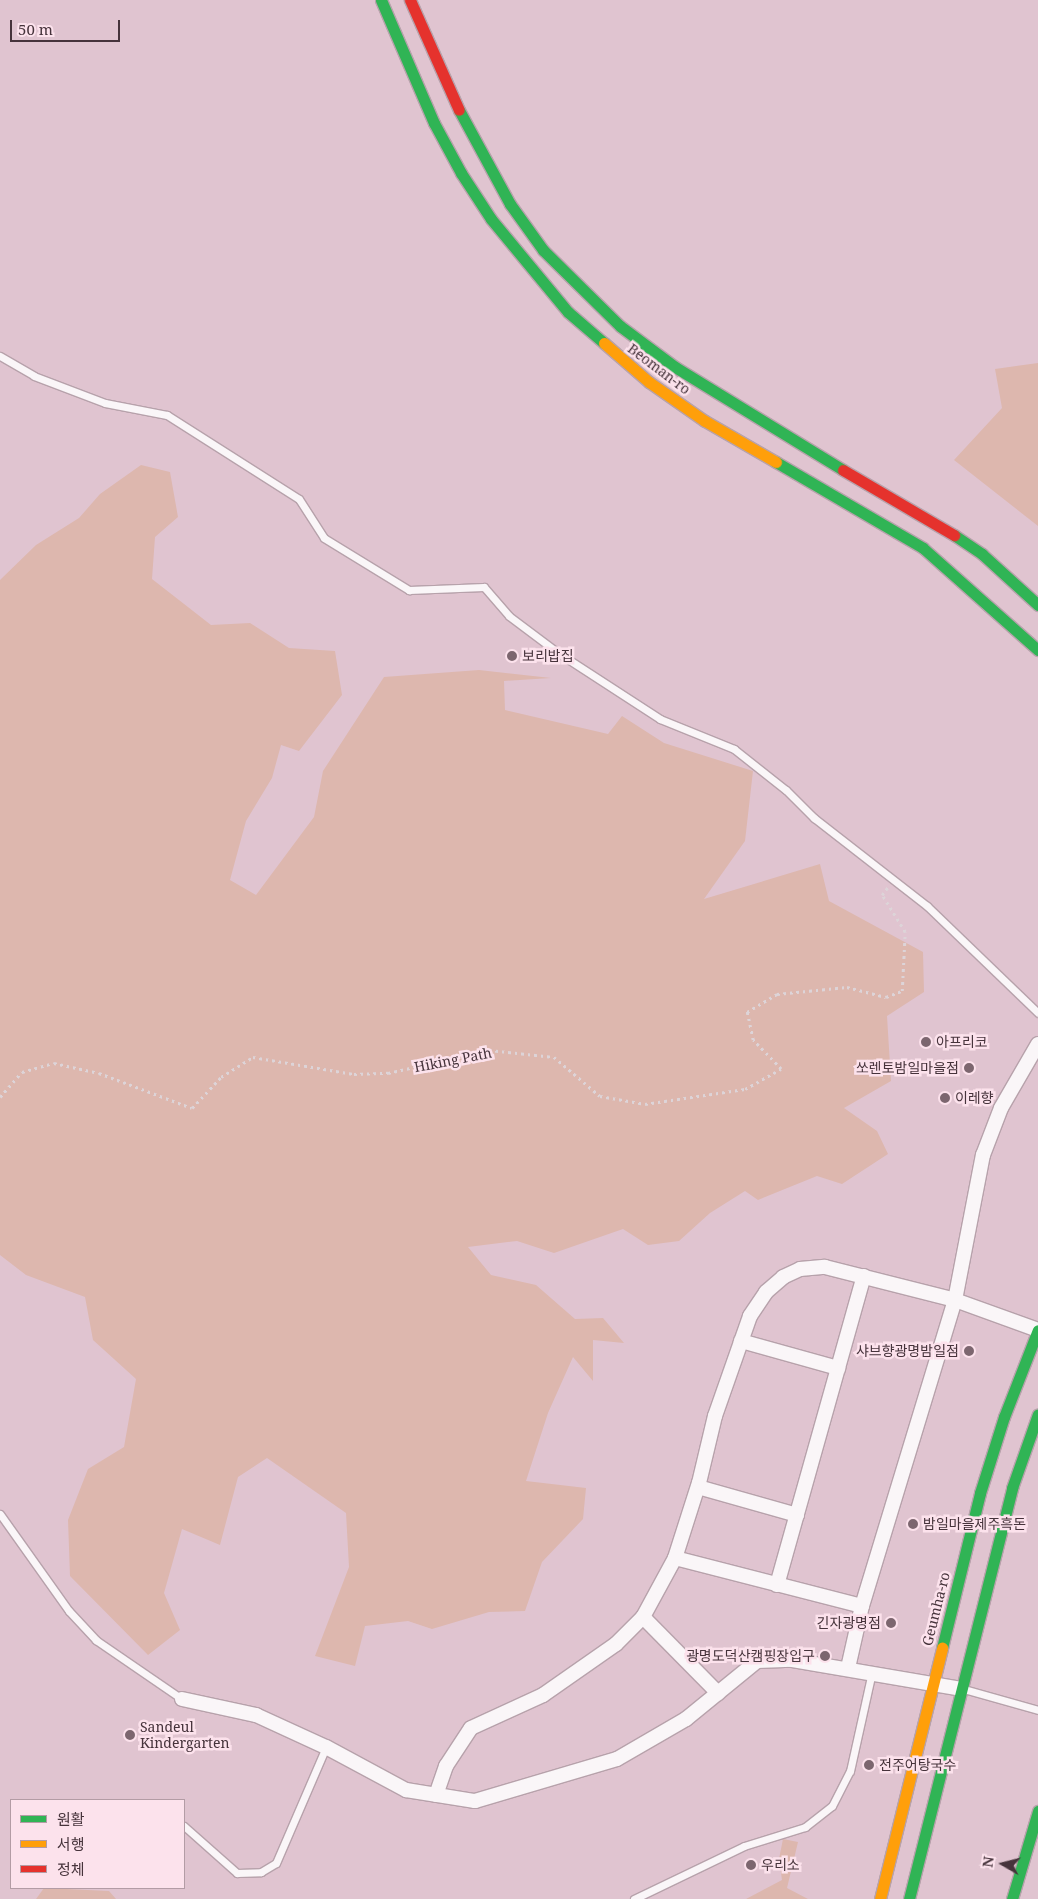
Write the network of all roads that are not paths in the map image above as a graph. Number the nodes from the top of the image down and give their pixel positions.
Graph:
1 (382, 0) edge
2 (410, 0) edge
3 (0, 356) edge
4 (1038, 605) edge
5 (1038, 650) edge
6 (1038, 1013) edge
7 (1038, 1044) edge
8 (864, 1276) junction
9 (955, 1300) junction
10 (1038, 1330) edge
11 (741, 1340) junction
12 (838, 1368) junction
13 (1038, 1414) edge
14 (698, 1487) junction
15 (0, 1514) edge
16 (796, 1515) junction
17 (675, 1558) junction
18 (777, 1585) junction
19 (862, 1606) junction
20 (643, 1617) junction
21 (848, 1668) junction
22 (872, 1672) junction
23 (934, 1682) junction
24 (962, 1689) junction
25 (718, 1693) junction
26 (182, 1700) joint
27 (1038, 1710) edge
28 (326, 1747) junction
29 (436, 1795) junction
30 (1038, 1811) edge
31 (185, 1827) edge
32 (634, 1899) edge
33 (880, 1899) edge
34 (909, 1899) edge
35 (1012, 1899) edge

1 - 5 main road, Beoman-ro
2 - 4 main road, Beoman-ro
3 - 6 lane
7 - 9 street
8 - 9 street
8 - 11 street
8 - 12 street
9 - 10 street
9 - 19 street
10 - 23 main road, Geumha-ro
11 - 12 street
11 - 14 street
12 - 16 street
13 - 24 main road
14 - 16 street
14 - 17 street
15 - 26 lane
16 - 18 street
17 - 18 street
17 - 20 street
18 - 19 street
19 - 21 street
20 - 25 street
20 - 29 street
21 - 22 street
21 - 25 street
22 - 23 street
22 - 32 lane
23 - 24 street
23 - 33 main road, Geumha-ro
24 - 27 lane
24 - 34 main road
25 - 29 street
26 - 28 street
28 - 29 street
28 - 31 lane
30 - 35 main road

